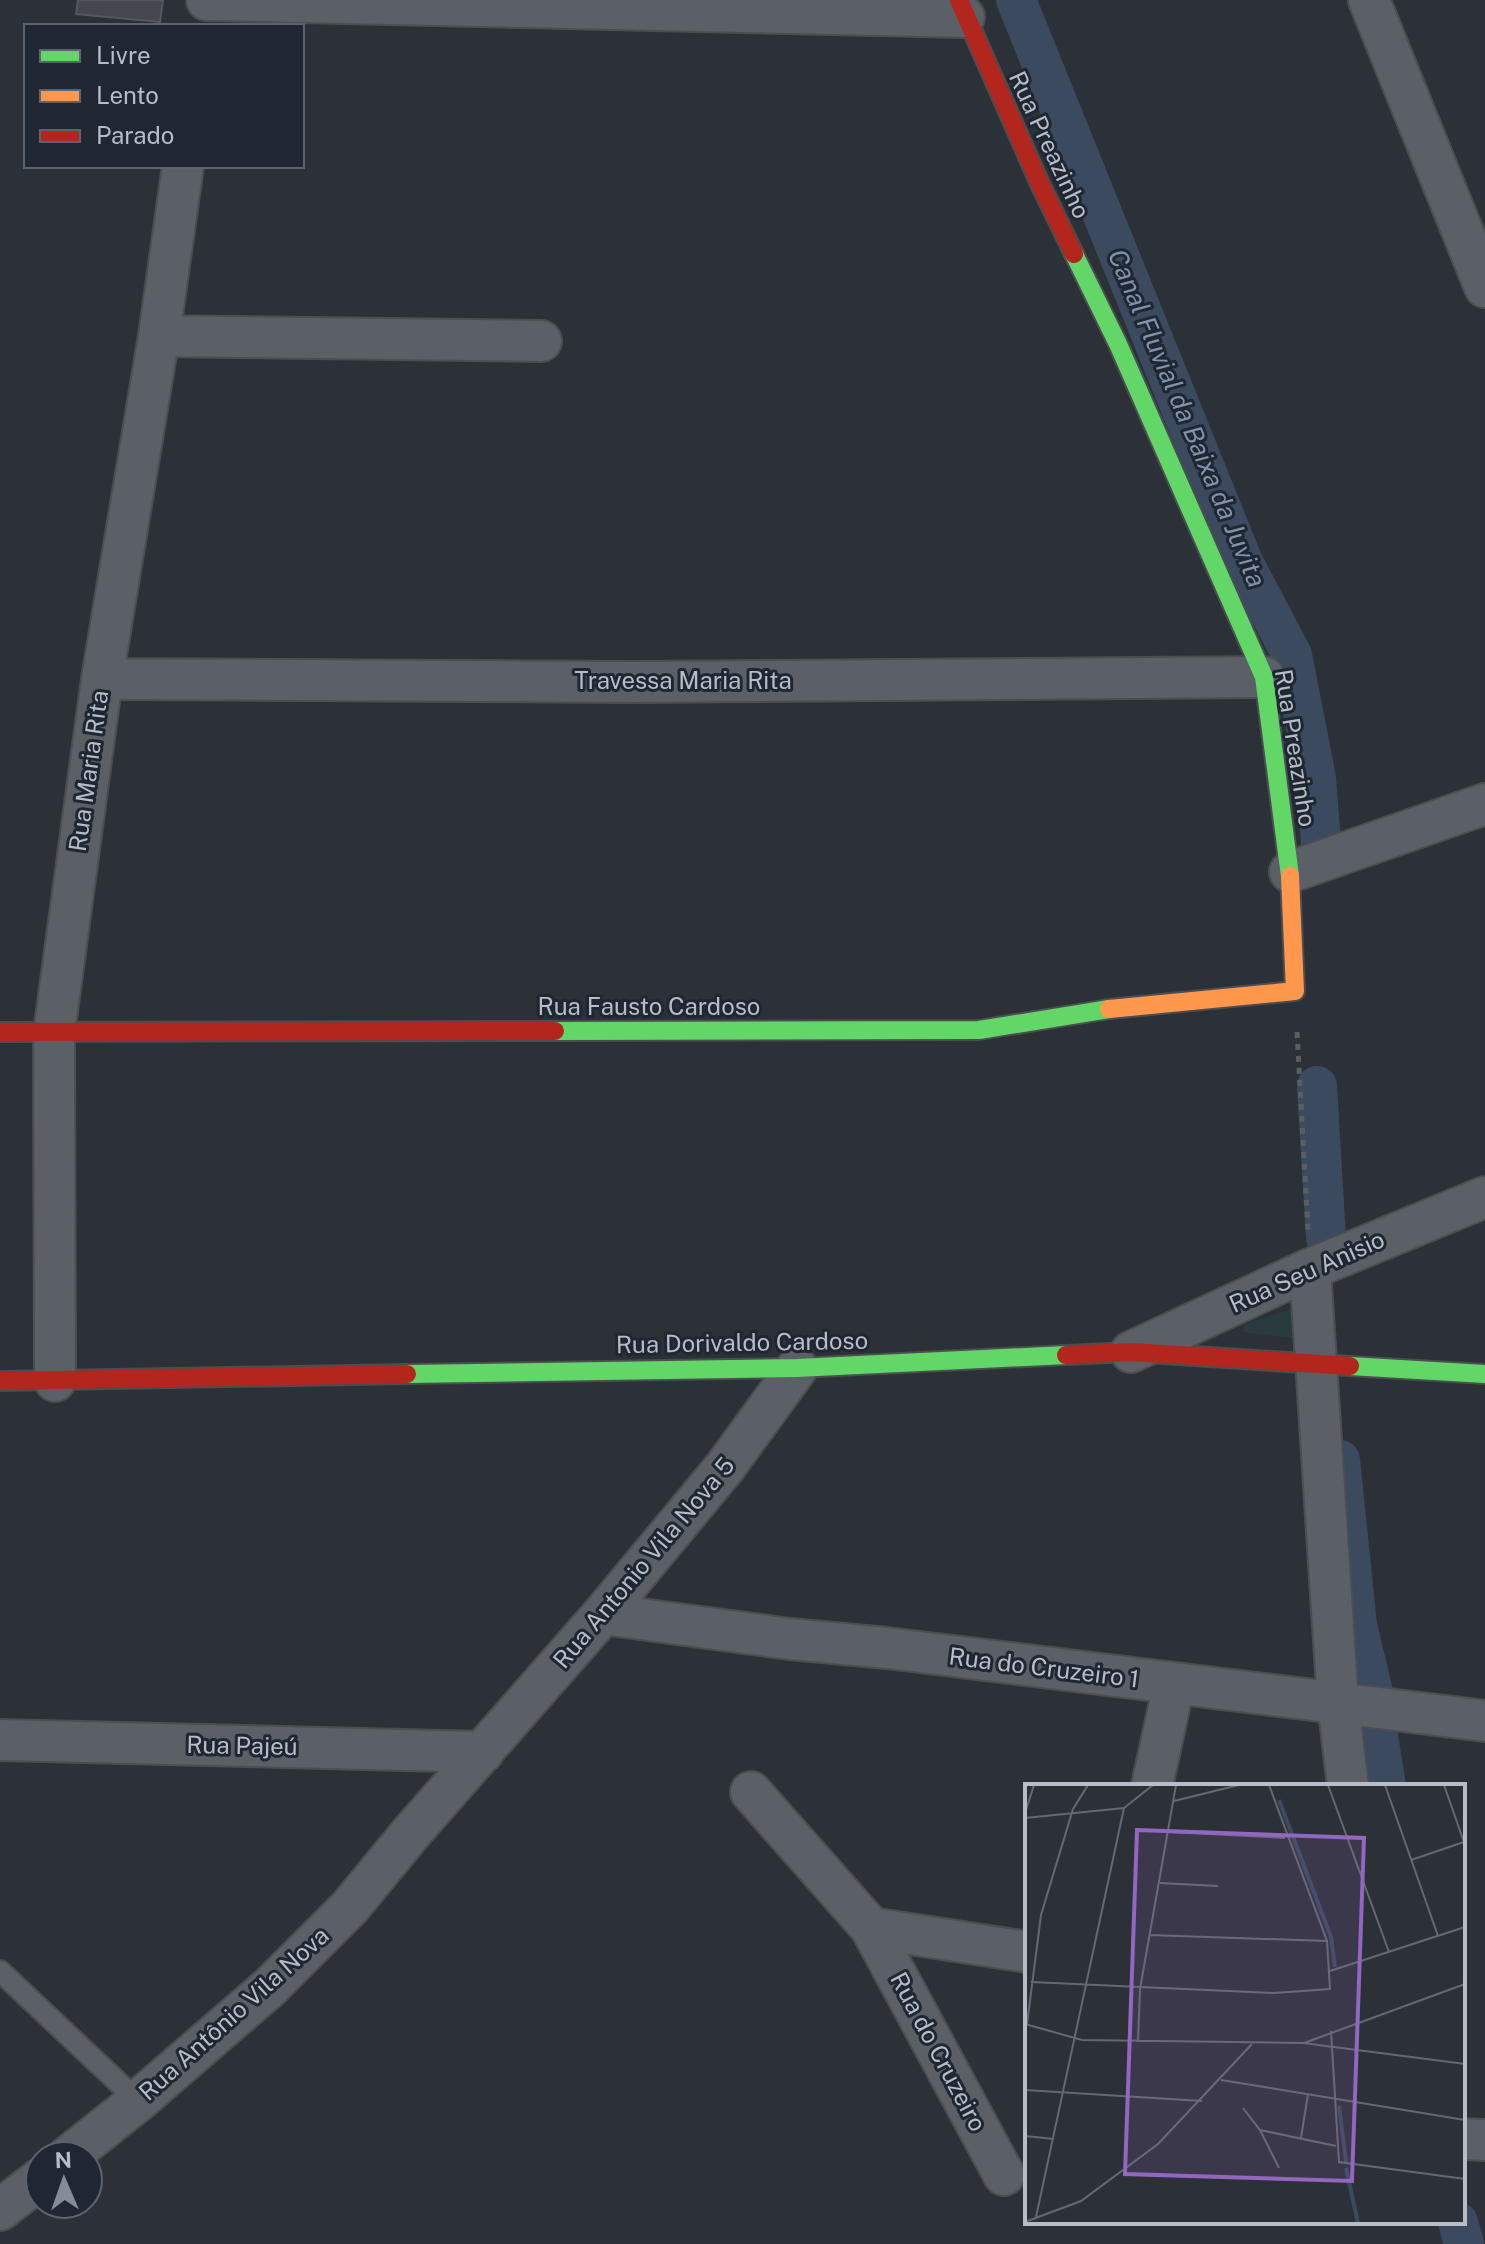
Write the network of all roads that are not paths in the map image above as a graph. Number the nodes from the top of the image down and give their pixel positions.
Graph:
1 (207, 0) edge
2 (1369, 0) edge
3 (961, 8) edge
4 (204, 24) edge
5 (183, 168) edge
6 (1485, 287) edge
7 (159, 336) junction
8 (541, 341) dead end
9 (1264, 677) junction
10 (102, 679) junction
11 (1485, 804) edge
12 (1290, 872) junction
13 (1295, 991) joint
14 (0, 1032) edge
15 (54, 1033) junction
16 (1485, 1197) edge
17 (1310, 1269) junction
18 (1131, 1352) junction
19 (1316, 1362) junction
20 (797, 1368) junction
21 (1485, 1374) edge
22 (0, 1381) edge
23 (55, 1381) junction
24 (603, 1614) junction
25 (1174, 1684) junction
26 (1338, 1703) junction
27 (1485, 1721) edge
28 (0, 1740) edge
29 (483, 1752) junction
30 (1152, 1784) edge
31 (1348, 1784) edge
32 (751, 1792) dead end
33 (871, 1928) junction
34 (1025, 1952) edge
35 (0, 1971) edge
36 (138, 2101) junction
37 (1465, 2139) edge
38 (89, 2140) edge
39 (1485, 2140) edge
40 (1004, 2175) dead end
41 (24, 2191) edge
42 (0, 2210) edge

1 - 3 street
1 - 4 street
2 - 6 street
3 - 9 street, Rua Preazinho
5 - 7 street, Rua Maria Rita
7 - 8 street
7 - 10 street, Rua Maria Rita
9 - 10 street, Travessa Maria Rita
9 - 12 street, Rua Preazinho
10 - 15 street, Rua Maria Rita
11 - 12 street
12 - 13 street, Rua Preazinho
13 - 15 street, Rua Fausto Cardoso
14 - 15 street, Rua Fausto Cardoso
15 - 23 street, Rua Maria Rita
16 - 17 street, Rua Seu Anisio
17 - 18 street, Rua Seu Anisio
17 - 19 street
18 - 19 street, Rua Dorivaldo Cardoso
18 - 20 street, Rua Dorivaldo Cardoso
19 - 21 street, Rua Dorivaldo Cardoso
19 - 26 street
20 - 23 street, Rua Dorivaldo Cardoso
20 - 24 street, Rua Antonio Vila Nova 5
22 - 23 street, Rua Dorivaldo Cardoso
24 - 25 street, Rua do Cruzeiro 1
24 - 29 street, Rua Antonio Vila Nova 5
25 - 26 street, Rua do Cruzeiro 1
25 - 30 street
26 - 27 street, Rua do Cruzeiro 1
26 - 31 street
28 - 29 street, Rua Pajeú
29 - 36 street, Rua Antônio Vila Nova
32 - 33 street, Rua do Cruzeiro
33 - 34 street, Rua do Cruzeiro
33 - 40 street, Rua do Cruzeiro
35 - 36 lane
36 - 38 street, Rua Antônio Vila Nova
37 - 39 street
41 - 42 street

